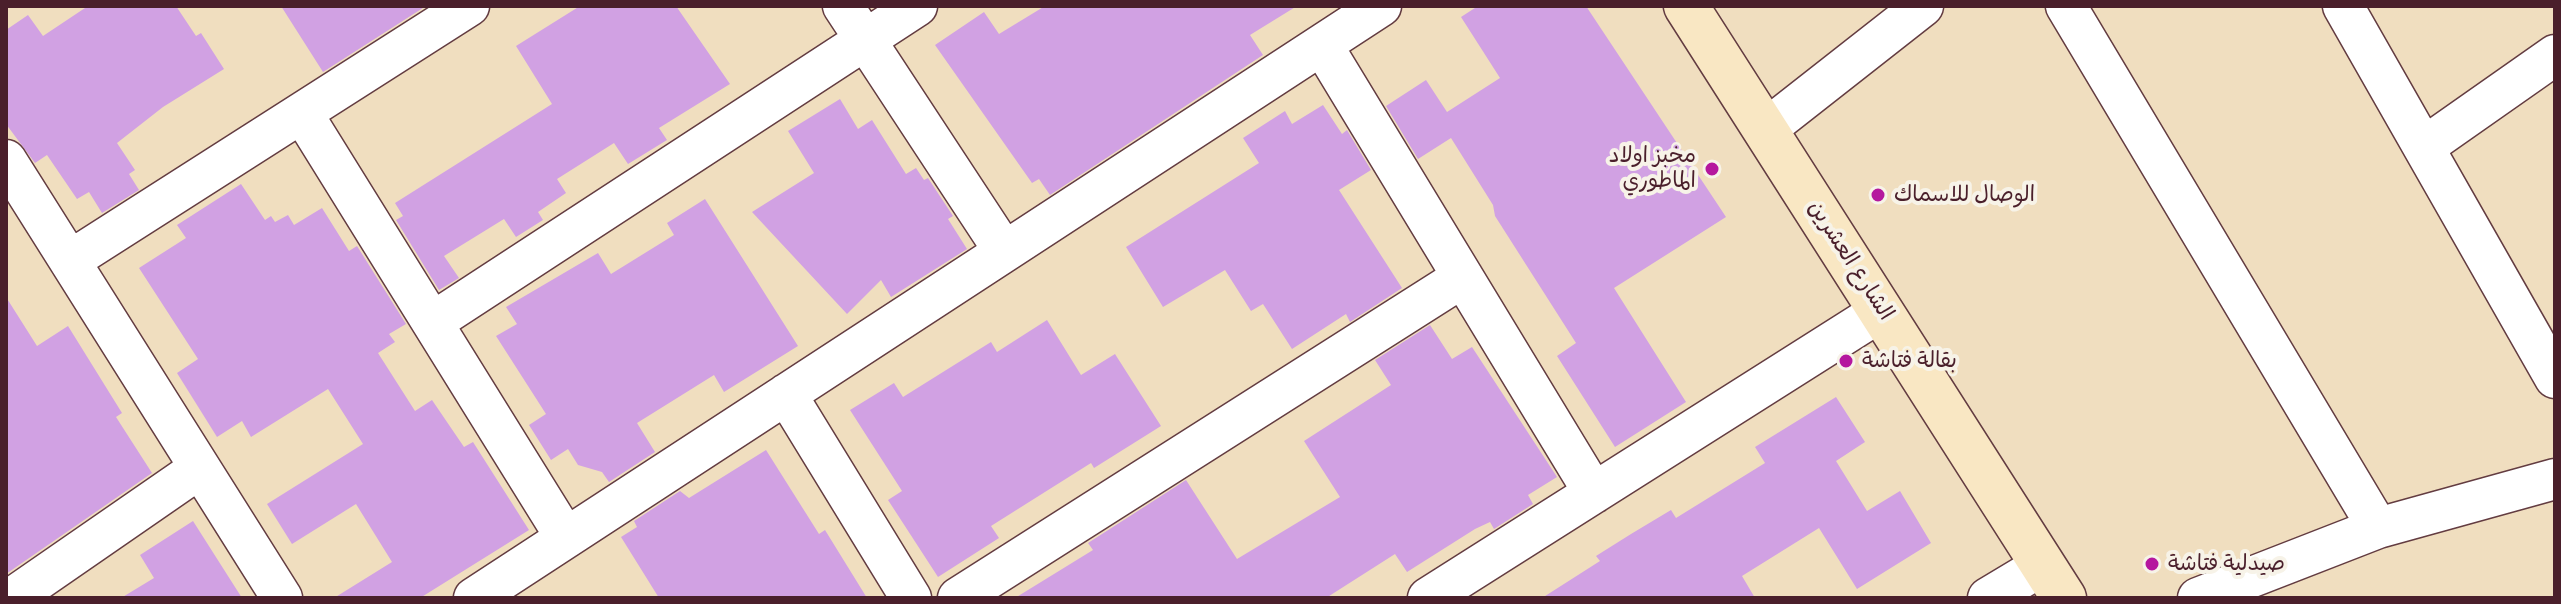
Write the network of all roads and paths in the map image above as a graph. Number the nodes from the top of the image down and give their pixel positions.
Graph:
1 (469, 6) edge
2 (843, 6) edge
3 (917, 6) edge
4 (1381, 6) edge
5 (1686, 6) edge
6 (1923, 6) edge
7 (2066, 6) edge
8 (2343, 6) edge
9 (864, 39) junction
10 (1322, 45) junction
11 (2555, 55) edge
12 (302, 113) junction
13 (1765, 130) junction
14 (2424, 147) junction
15 (6, 160) edge
16 (1004, 251) junction
17 (71, 260) junction
18 (1463, 277) junction
19 (1881, 311) junction
20 (433, 322) junction
21 (2555, 378) edge
22 (786, 394) junction
23 (200, 468) junction
24 (2555, 479) edge
25 (1594, 493) junction
26 (2378, 528) junction
27 (566, 538) junction
28 (2054, 581) edge
29 (12, 598) edge
30 (282, 598) edge
31 (474, 598) edge
32 (911, 598) edge
33 (958, 598) edge
34 (1428, 598) edge
35 (1988, 598) edge
36 (2198, 598) edge

1 - 12 street
2 - 9 street
3 - 9 street
4 - 10 street
5 - 13 street, الشارع العشرين
6 - 13 street
7 - 26 street
8 - 14 street
9 - 16 street
9 - 20 street
10 - 16 street
10 - 18 street
11 - 14 street
12 - 17 street
12 - 20 street
13 - 19 street, الشارع العشرين
14 - 21 street
15 - 17 street
16 - 22 street
17 - 23 street
18 - 25 street
18 - 33 street
19 - 25 street
19 - 28 street, الشارع العشرين
20 - 27 street
22 - 27 street
22 - 32 street
23 - 29 street
23 - 30 street
24 - 26 street
25 - 34 street
26 - 36 street
27 - 31 street
28 - 35 street

